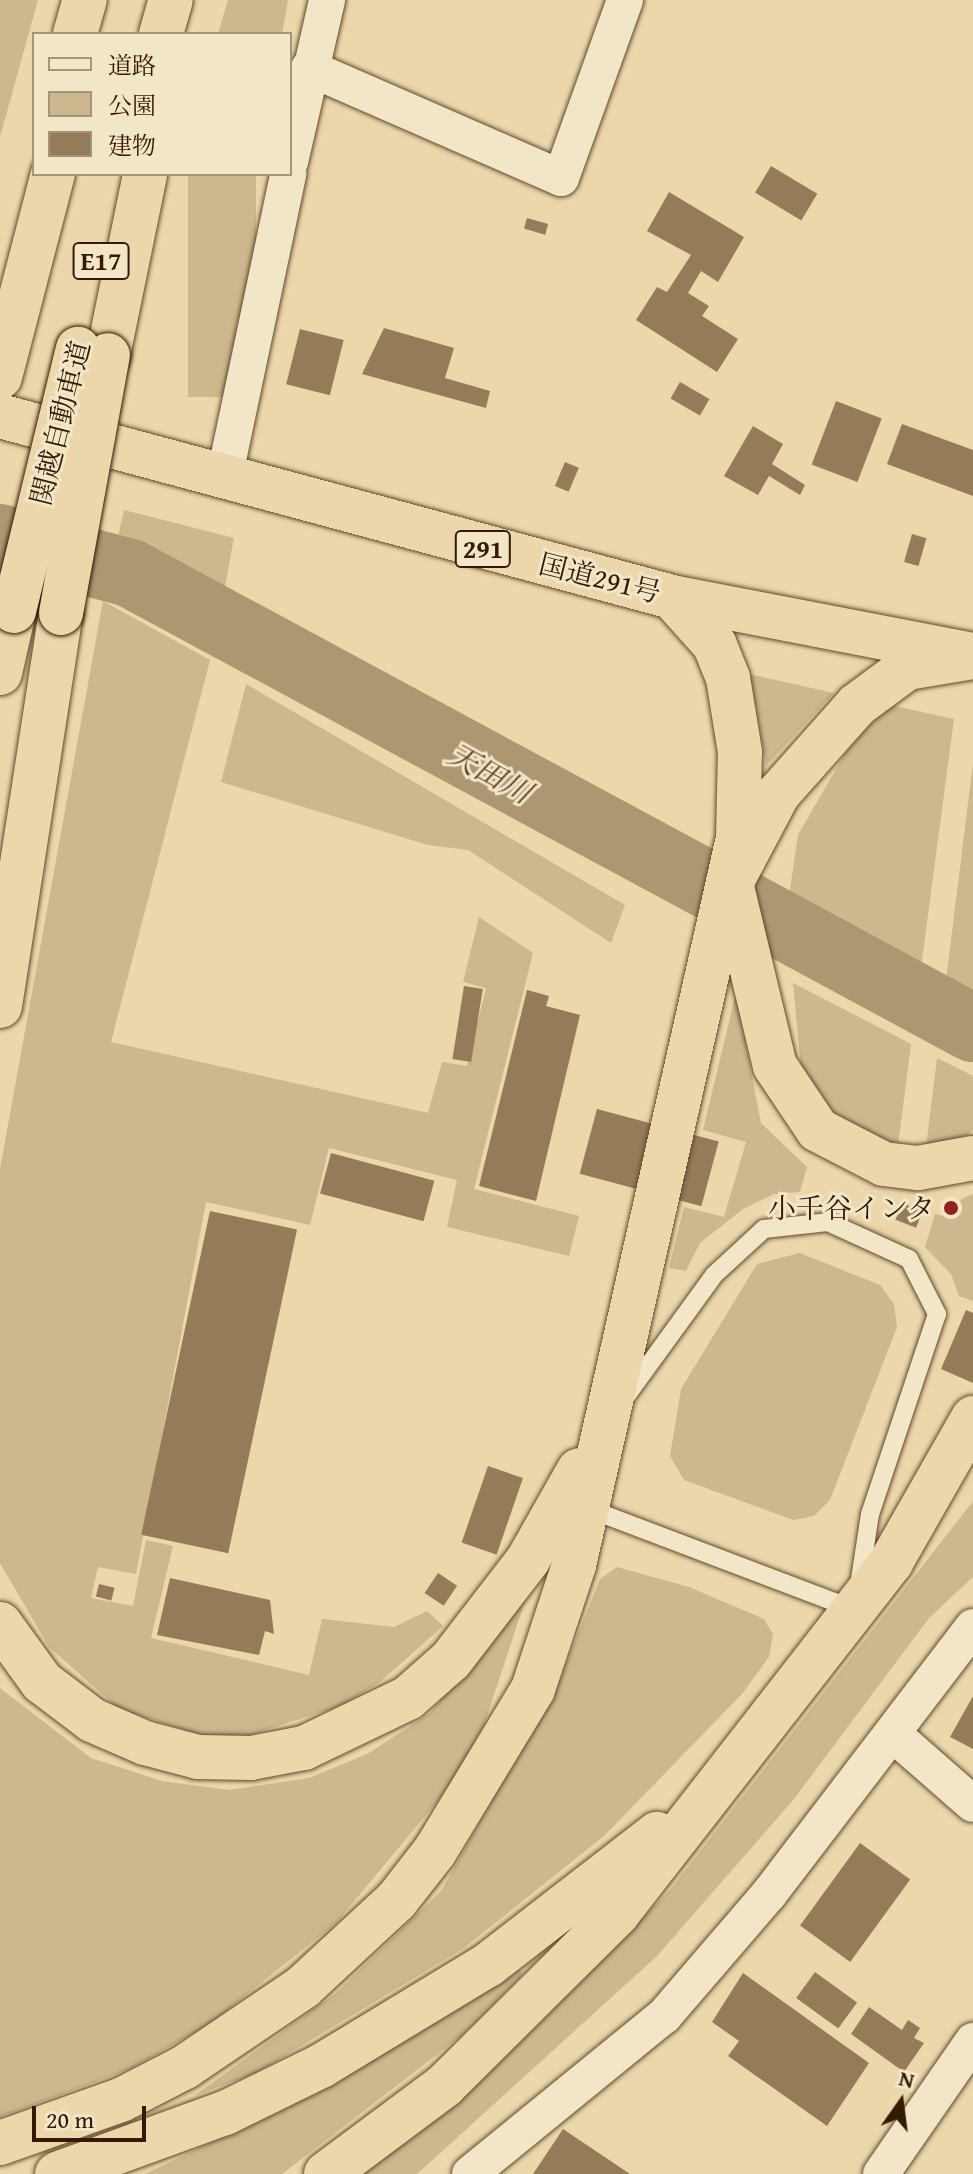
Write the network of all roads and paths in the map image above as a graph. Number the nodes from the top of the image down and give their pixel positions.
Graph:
1 (85, 0) edge
2 (99, 0) edge
3 (171, 0) edge
4 (183, 0) edge
5 (327, 0) edge
6 (625, 0) edge
7 (76, 32) edge
8 (90, 32) edge
9 (162, 32) edge
10 (175, 32) edge
11 (309, 68) junction
12 (292, 152) edge
13 (35, 176) edge
14 (52, 176) edge
15 (124, 176) edge
16 (144, 176) edge
17 (288, 176) edge
18 (6, 315) edge
19 (93, 352) junction
20 (0, 377) edge
21 (0, 416) edge
22 (224, 479) junction
23 (672, 597) junction
24 (973, 656) edge
25 (0, 673) edge
26 (731, 883) junction
27 (0, 1006) edge
28 (973, 1158) edge
29 (973, 1418) edge
30 (598, 1436) junction
31 (585, 1507) junction
32 (856, 1610) junction
33 (0, 1624) edge
34 (973, 1627) edge
35 (770, 1723) junction
36 (893, 1734) junction
37 (973, 1804) edge
38 (973, 2041) edge
39 (0, 2143) edge
40 (57, 2174) edge
41 (326, 2174) edge
42 (470, 2174) edge
43 (881, 2174) edge

1 - 7 highway
2 - 8 highway
3 - 9 highway
4 - 10 highway
5 - 11 street
6 - 11 street
11 - 12 street
13 - 18 highway
14 - 18 highway, E17
15 - 19 highway, 関越自動車道 / E17
16 - 19 highway
17 - 22 street
18 - 20 highway
19 - 25 highway, 関越自動車道, bridge
19 - 27 highway, bridge
21 - 22 highway, 国道291号 / 291
22 - 23 highway, 国道291号 / 291
23 - 24 highway, 国道291号 / 291
23 - 26 highway
24 - 26 highway
26 - 28 highway
26 - 30 highway
29 - 32 highway
30 - 31 highway
30 - 32 lane
30 - 33 highway
31 - 32 lane
31 - 39 highway
32 - 35 highway
34 - 36 street
35 - 40 highway
35 - 41 highway
36 - 37 street
36 - 42 street
38 - 43 street

